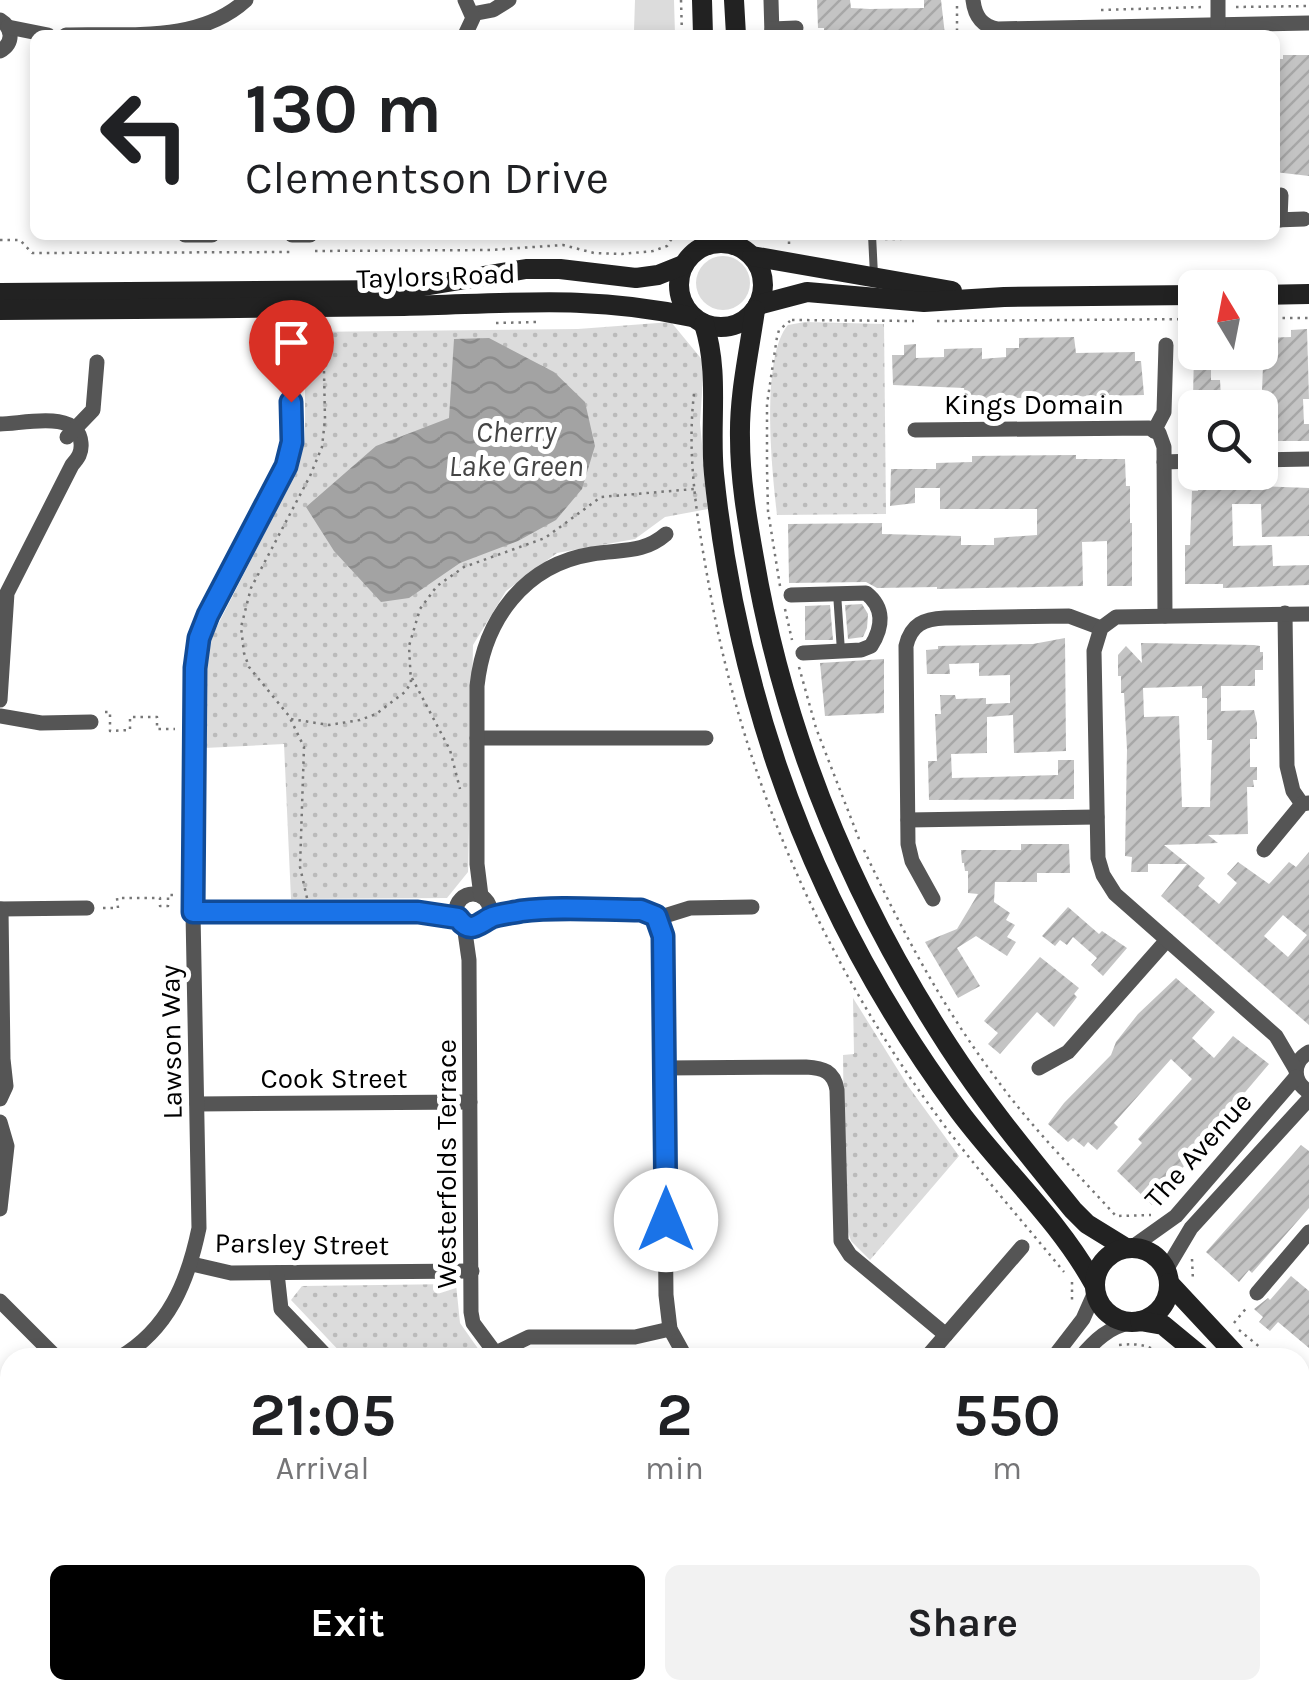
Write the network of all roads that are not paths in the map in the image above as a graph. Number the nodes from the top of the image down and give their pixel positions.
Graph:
1 (246, 0) edge
2 (509, 0) edge
3 (702, 0) edge
4 (734, 0) edge
5 (771, 0) edge
6 (973, 0) edge
7 (1218, 3) edge
8 (468, 7) edge
9 (3, 20) edge
10 (1309, 22) edge
11 (1218, 25) junction
12 (796, 28) dead end
13 (33, 30) edge
14 (191, 30) edge
15 (703, 30) edge
16 (736, 30) edge
17 (772, 30) edge
18 (784, 30) edge
19 (984, 30) edge
20 (30, 42) edge
21 (2, 52) edge
22 (1281, 195) dead end
23 (1280, 203) edge
24 (1304, 219) dead end
25 (1280, 220) edge
26 (872, 240) edge
27 (746, 247) edge
28 (689, 252) edge
29 (874, 278) junction
30 (0, 293) edge
31 (1309, 294) edge
32 (1178, 295) edge
33 (1278, 295) edge
34 (1004, 297) junction
35 (290, 308) junction
36 (757, 308) junction
37 (0, 310) edge
38 (698, 320) junction
39 (1166, 345) dead end
40 (97, 362) dead end
41 (0, 424) edge
42 (915, 430) dead end
43 (1154, 430) junction
44 (71, 433) junction
45 (1309, 459) edge
46 (1278, 460) edge
47 (1164, 462) junction
48 (1178, 462) edge
49 (666, 534) dead end
50 (838, 593) junction
51 (785, 596) road end
52 (1285, 613) junction
53 (1309, 614) edge
54 (1165, 616) junction
55 (881, 624) junction
56 (1101, 628) junction
57 (909, 634) junction
58 (797, 650) road end
59 (841, 651) junction
60 (3, 681) junction
61 (0, 700) edge
62 (1, 719) edge
63 (91, 722) road end
64 (477, 738) junction
65 (706, 738) dead end
66 (1305, 804) edge
67 (1097, 817) junction
68 (908, 820) junction
69 (1264, 850) dead end
70 (933, 899) dead end
71 (752, 906) dead end
72 (87, 908) road end
73 (1, 909) edge
74 (473, 911) junction
75 (193, 912) junction
76 (658, 918) junction
77 (1167, 940) junction
78 (1276, 1036) junction
79 (1309, 1050) edge
80 (2, 1065) edge
81 (664, 1068) junction
82 (1040, 1068) dead end
83 (1296, 1074) junction
84 (1309, 1095) edge
85 (0, 1098) edge
86 (470, 1102) junction
87 (198, 1104) junction
88 (0, 1122) edge
89 (2, 1153) edge
90 (0, 1209) edge
91 (1309, 1232) edge
92 (1022, 1247) dead end
93 (1296, 1247) junction
94 (1128, 1248) junction
95 (1309, 1259) edge
96 (192, 1264) junction
97 (472, 1271) junction
98 (277, 1273) junction
99 (1167, 1276) junction
100 (1095, 1288) junction
101 (1258, 1294) road end
102 (0, 1301) edge
103 (1136, 1321) junction
104 (670, 1329) junction
105 (946, 1336) junction
106 (48, 1348) edge
107 (132, 1348) edge
108 (318, 1348) edge
109 (493, 1348) edge
110 (511, 1348) edge
111 (680, 1348) edge
112 (935, 1348) edge
113 (1061, 1348) edge
114 (1090, 1348) edge
115 (1191, 1348) edge
116 (1231, 1348) edge

1 - 14 street
2 - 8 street
3 - 15 main road
4 - 16 main road
5 - 17 street
6 - 19 street
7 - 11 street
9 - 13 street
9 - 21 street
10 - 11 street
11 - 19 street
12 - 18 street
20 - 21 street
22 - 23 street
24 - 25 street
26 - 29 lane
27 - 28 main road
27 - 29 main road
27 - 36 main road
28 - 30 main road, Taylors Road
28 - 38 main road
29 - 34 main road
31 - 33 main road
32 - 34 main road
34 - 36 main road
35 - 37 main road, Taylors Road
35 - 38 main road, Taylors Road
35 - 75 street, Lawson Way
36 - 38 main road
36 - 94 main road
38 - 100 main road
39 - 43 street, Kings Domain
40 - 44 street
41 - 44 street
42 - 43 street, Kings Domain
43 - 47 street, Kings Domain
44 - 60 street
45 - 46 street
47 - 48 street
47 - 54 street, Kings Domain
49 - 64 street, Westerfolds Terrace
50 - 51 street
50 - 55 street
50 - 59 lane
52 - 53 street
52 - 54 street
52 - 66 street
54 - 56 street
55 - 57 street
55 - 59 street
56 - 57 street
56 - 67 street
57 - 68 street
58 - 59 street
60 - 61 street
60 - 62 street
62 - 63 street
64 - 65 street
64 - 74 street, Westerfolds Terrace
66 - 69 street
67 - 68 street
67 - 77 street
68 - 70 street
71 - 76 street
72 - 73 street
73 - 80 street
74 - 75 street
74 - 76 street
74 - 86 street, Westerfolds Terrace
75 - 87 street, Lawson Way
76 - 81 street
77 - 78 street
77 - 82 street
78 - 79 street
78 - 83 street
79 - 83 street, The Avenue
80 - 85 street
81 - 104 street
81 - 105 street
83 - 84 street
83 - 94 street, The Avenue
84 - 99 street, The Avenue
86 - 87 street, Cook Street
86 - 97 street, Westerfolds Terrace
87 - 96 street, Lawson Way
88 - 89 street
89 - 90 street
91 - 93 street
92 - 105 street
93 - 95 street
93 - 101 street
94 - 99 main road
94 - 100 main road
96 - 98 street, Parsley Street
96 - 107 street, Lawson Way
97 - 98 street, Parsley Street
97 - 109 street, Westerfolds Terrace
98 - 108 street
99 - 103 main road
99 - 116 main road
100 - 103 main road
100 - 113 street
102 - 106 street
103 - 114 street
103 - 115 main road
104 - 110 street
104 - 111 street
105 - 112 street

